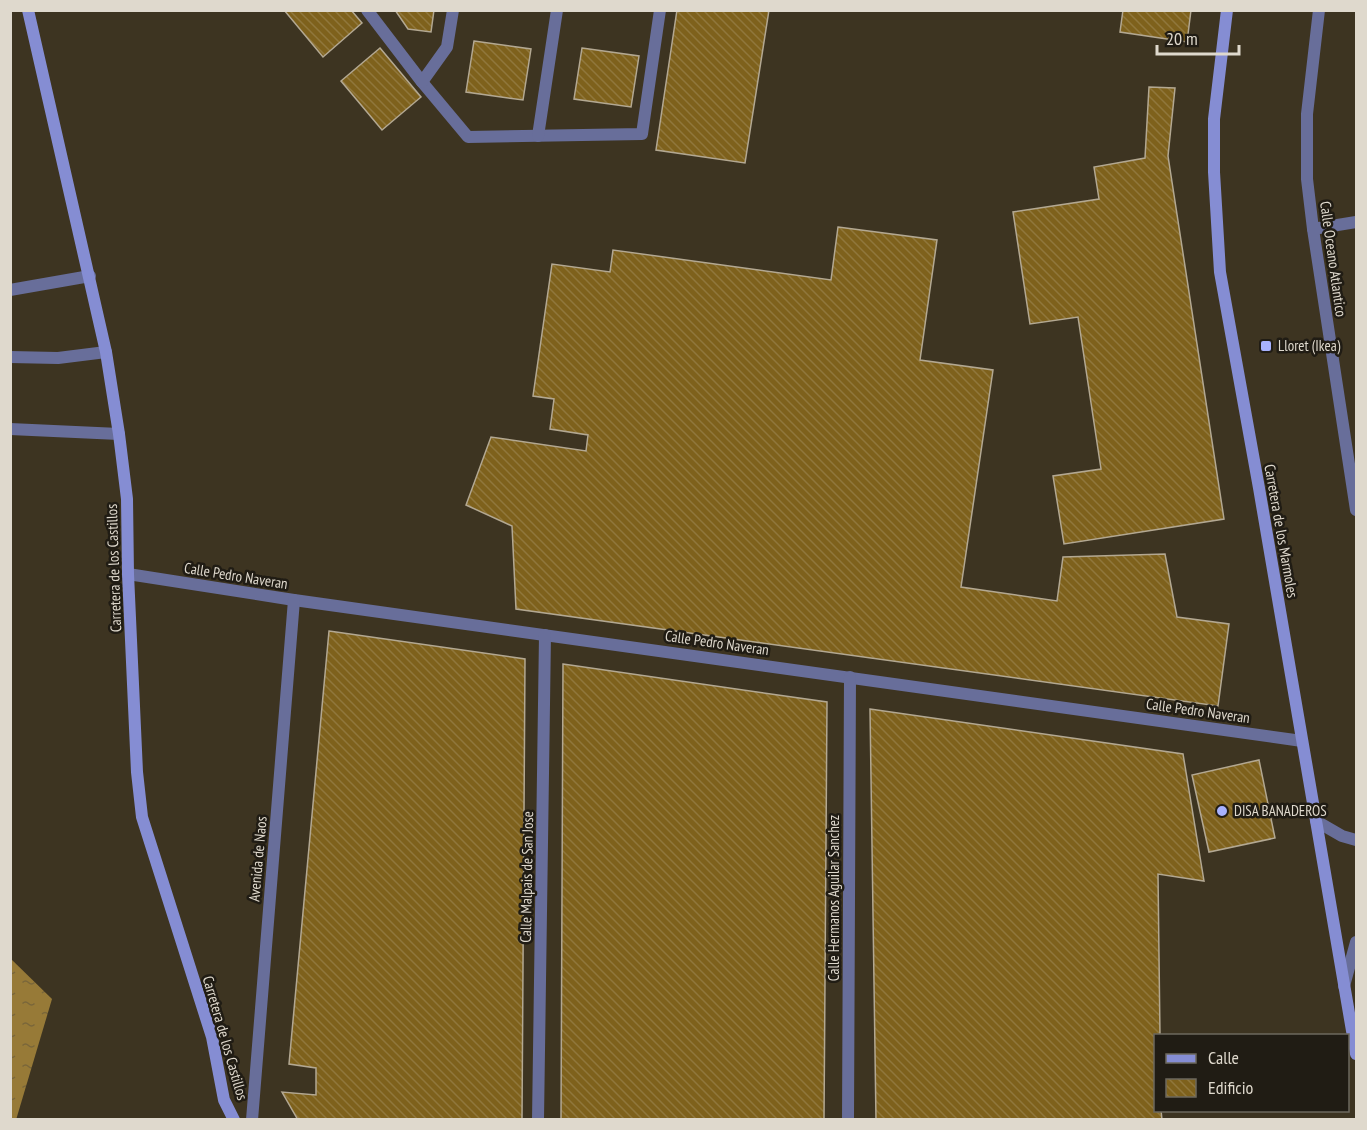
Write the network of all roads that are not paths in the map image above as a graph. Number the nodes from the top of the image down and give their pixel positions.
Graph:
1 (28, 10) edge
2 (367, 10) edge
3 (453, 10) edge
4 (557, 10) edge
5 (660, 10) edge
6 (1227, 10) edge
7 (1320, 10) edge
8 (422, 81) junction
9 (538, 136) junction
10 (1356, 222) edge
11 (1312, 229) junction
12 (90, 276) junction
13 (10, 291) edge
14 (106, 352) junction
15 (10, 357) edge
16 (10, 429) edge
17 (119, 434) junction
18 (1356, 510) edge
19 (128, 574) junction
20 (294, 600) junction
21 (545, 634) junction
22 (850, 677) junction
23 (1302, 741) junction
24 (1316, 821) junction
25 (1356, 840) edge
26 (1356, 942) edge
27 (1344, 986) junction
28 (1356, 1054) edge
29 (234, 1119) edge
30 (252, 1119) edge
31 (538, 1119) edge
32 (848, 1119) edge

1 - 12 main road, Carretera de los Castillos
2 - 8 street
3 - 8 street
4 - 9 street
5 - 9 street
6 - 23 main road, Carretera de los Marmoles
7 - 11 street, Calle Oceano Atlantico
8 - 9 street
10 - 11 street
11 - 18 street, Calle Oceano Atlantico
12 - 13 street
12 - 14 main road, Carretera de los Castillos
14 - 15 street
14 - 17 main road, Carretera de los Castillos
16 - 17 street
17 - 19 main road, Carretera de los Castillos
19 - 20 street, Calle Pedro Naveran
19 - 29 main road, Carretera de los Castillos
20 - 21 street, Calle Pedro Naveran
20 - 30 street, Avenida de Naos
21 - 22 street, Calle Pedro Naveran
21 - 31 street, Calle Malpais de San Jose
22 - 23 street, Calle Pedro Naveran
22 - 32 street, Calle Hermanos Aguilar Sanchez
23 - 24 main road, Carretera de los Marmoles
24 - 25 street
24 - 27 main road, Carretera de los Marmoles
26 - 27 street
27 - 28 main road, Carretera de los Marmoles

